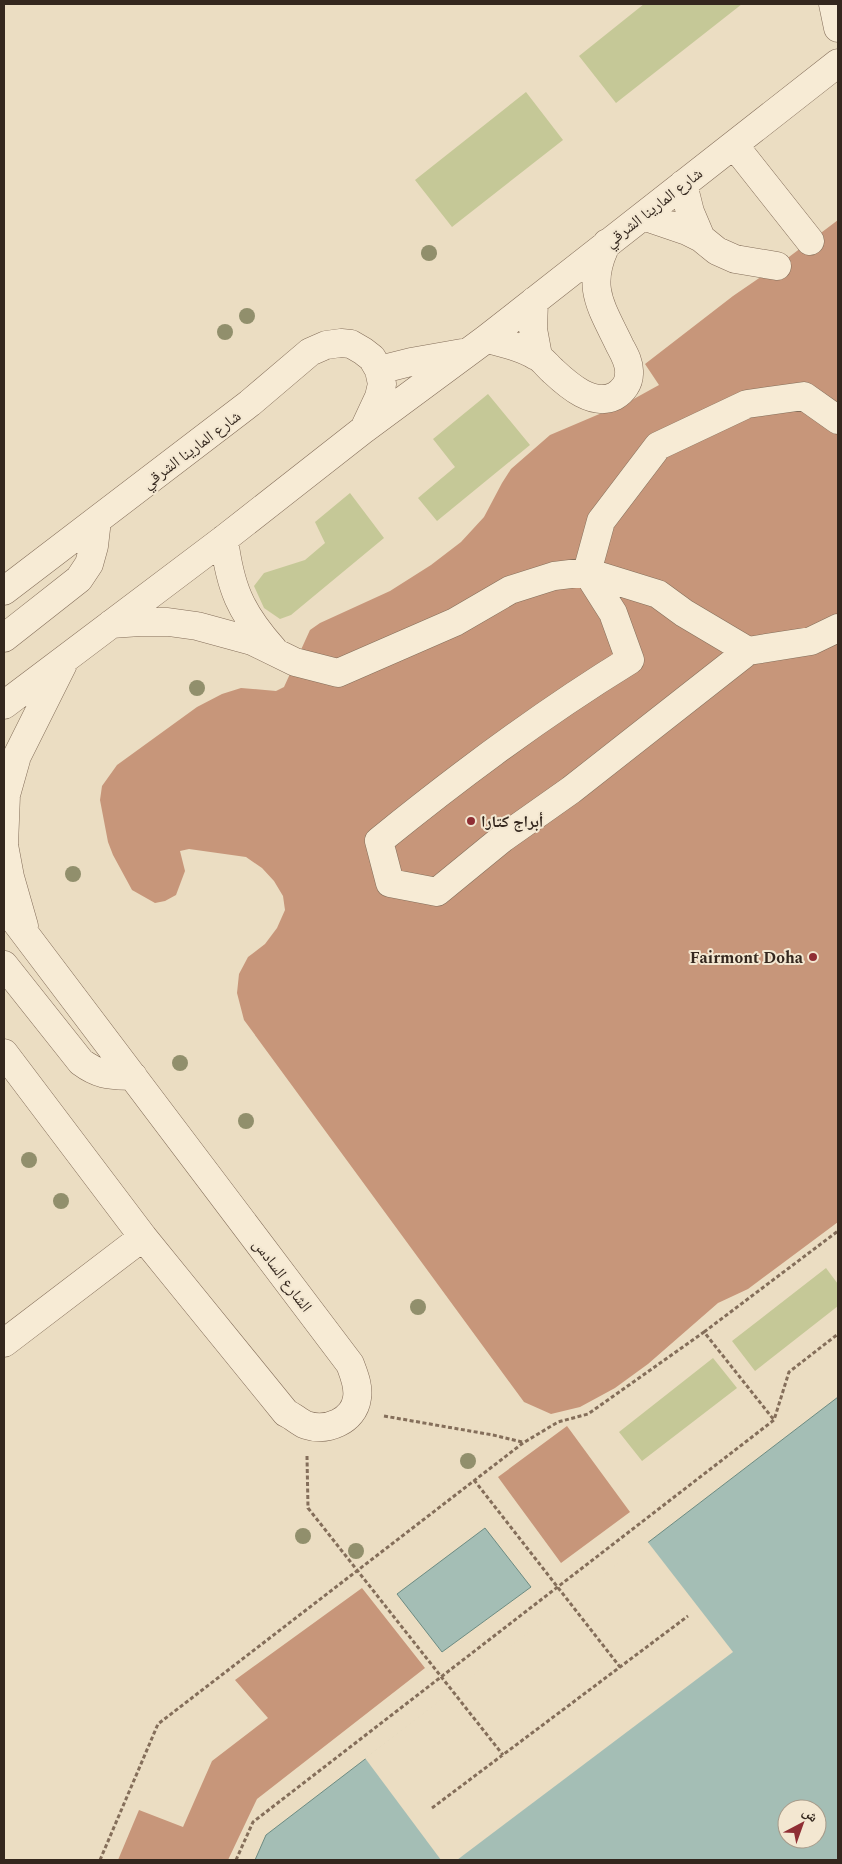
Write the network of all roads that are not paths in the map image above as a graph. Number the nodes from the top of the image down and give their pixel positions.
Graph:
1 (833, 4) edge
2 (838, 28) edge
3 (834, 75) edge
4 (734, 145) junction
5 (683, 184) junction
6 (643, 216) junction
7 (701, 238) junction
8 (810, 241) dead end
9 (607, 243) junction
10 (777, 266) dead end
11 (534, 302) junction
12 (477, 345) junction
13 (538, 356) junction
14 (379, 370) junction
15 (838, 420) edge
16 (363, 430) junction
17 (97, 520) junction
18 (224, 539) junction
19 (587, 572) junction
20 (8, 585) edge
21 (111, 624) junction
22 (838, 628) edge
23 (4, 638) edge
24 (748, 651) junction
25 (278, 654) junction
26 (66, 659) junction
27 (4, 705) edge
28 (4, 906) edge
29 (27, 937) junction
30 (4, 965) edge
31 (4, 1053) edge
32 (133, 1076) junction
33 (142, 1237) junction
34 (4, 1343) edge

1 - 2 street
3 - 4 street, شارع المارينا الشرقي
4 - 5 street, شارع المارينا الشرقي
4 - 8 street
5 - 6 street, شارع المارينا الشرقي
5 - 7 street
6 - 7 street
6 - 9 street, شارع المارينا الشرقي
7 - 10 street
9 - 11 street, شارع المارينا الشرقي
9 - 13 street
11 - 12 street, شارع المارينا الشرقي
11 - 13 street
12 - 13 street
12 - 14 street, شارع المارينا الشرقي
12 - 16 street, شارع المارينا الشرقي
14 - 16 street, شارع المارينا الشرقي
14 - 17 street, شارع المارينا الشرقي
15 - 19 street
16 - 18 street, شارع المارينا الشرقي
17 - 20 street, شارع المارينا الشرقي
17 - 23 street
18 - 21 street, شارع المارينا الشرقي
18 - 25 street
19 - 24 street
19 - 24 street
19 - 25 street
21 - 25 street
21 - 26 street, شارع المارينا الشرقي
22 - 24 street
26 - 27 street, شارع المارينا الشرقي
26 - 29 street
28 - 29 street, الشارع السادس
29 - 32 street, الشارع السادس
30 - 32 street
31 - 33 street
32 - 33 street, الشارع السادس
33 - 34 street

